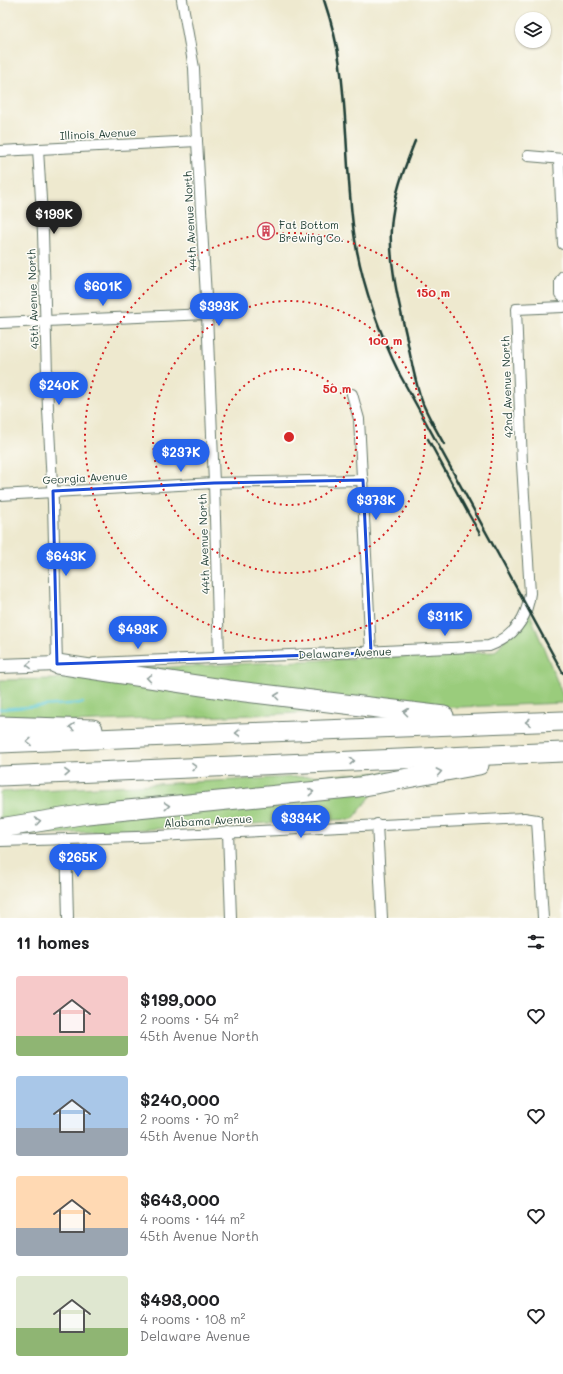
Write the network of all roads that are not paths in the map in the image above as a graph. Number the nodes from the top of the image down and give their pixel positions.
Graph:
1 (182, 0) edge
2 (197, 141) junction
3 (38, 149) junction
4 (0, 151) edge
5 (528, 156) dead end
6 (561, 159) edge
7 (563, 244) edge
8 (563, 276) edge
9 (563, 297) edge
10 (563, 307) edge
11 (207, 314) junction
12 (46, 321) junction
13 (0, 323) edge
14 (352, 394) dead end
15 (522, 464) joint
16 (363, 480) junction
17 (214, 483) junction
18 (53, 491) junction
19 (0, 495) edge
20 (371, 653) junction
21 (219, 657) junction
22 (58, 664) junction
23 (0, 666) edge
24 (559, 722) edge
25 (501, 723) junction
26 (0, 726) edge
27 (166, 736) junction
28 (0, 744) edge
29 (555, 752) edge
30 (0, 776) edge
31 (377, 824) junction
32 (0, 828) edge
33 (228, 832) junction
34 (66, 840) junction
35 (0, 842) edge
36 (68, 918) edge
37 (231, 918) edge
38 (382, 918) edge
39 (543, 918) edge

1 - 2 street, 44th Avenue North
2 - 3 street, Illinois Avenue
2 - 11 street, 44th Avenue North
3 - 4 street, Illinois Avenue
3 - 12 street, 45th Avenue North
5 - 6 street
6 - 7 street
8 - 9 street
10 - 15 street, 42nd Avenue North
11 - 12 street
11 - 17 street, 44th Avenue North
12 - 13 street
12 - 18 street, 45th Avenue North
14 - 16 street
15 - 20 street, Delaware Avenue
16 - 17 street, Georgia Avenue
16 - 20 street
17 - 18 street, Georgia Avenue
17 - 21 street, 44th Avenue North
18 - 19 street, Georgia Avenue
18 - 22 street, 45th Avenue North
20 - 21 street, Delaware Avenue
21 - 22 street, Delaware Avenue
22 -> 23 main road, Delaware Avenue
25 -> 22 highway
24 -> 25 highway
25 -> 27 highway
27 -> 26 highway
27 -> 28 highway
30 -> 29 highway
32 -> 29 highway
31 - 33 street, Alabama Avenue
31 - 38 street
31 - 39 street, Alabama Avenue
33 - 34 street, Alabama Avenue
33 - 37 street
34 - 35 street, Alabama Avenue
34 - 36 street

